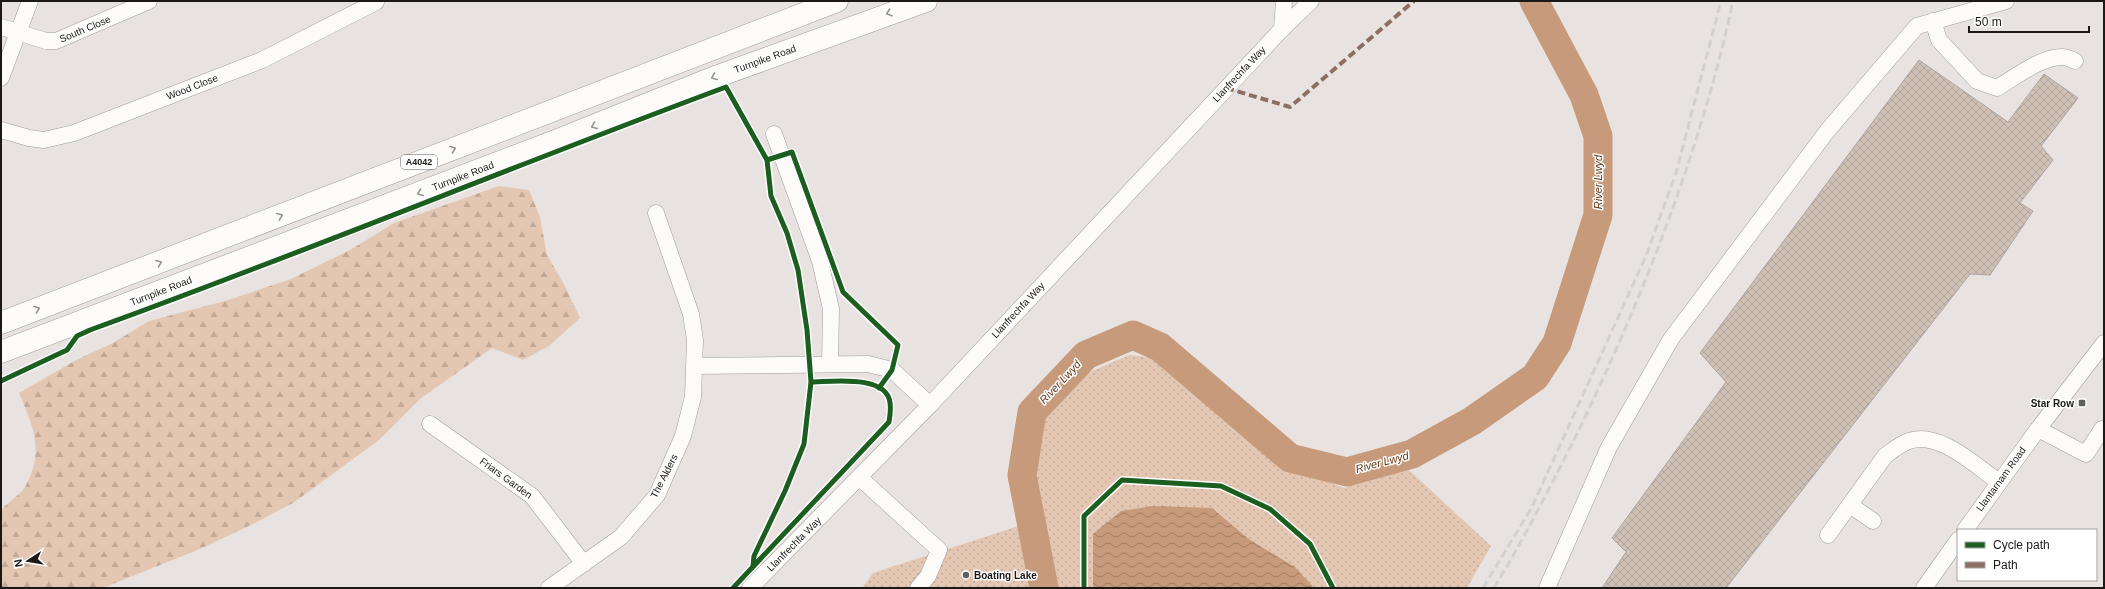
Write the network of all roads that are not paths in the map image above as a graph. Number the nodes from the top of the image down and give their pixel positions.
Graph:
1 (30, 1) edge
2 (150, 1) edge
3 (836, 1) edge
4 (926, 1) edge
5 (1284, 1) edge
6 (1311, 1) edge
7 (2006, 1) edge
8 (376, 2) dead end
9 (1933, 21) junction
10 (1, 27) edge
11 (1282, 29) junction
12 (19, 33) junction
13 (2075, 61) dead end
14 (1, 78) edge
15 (1, 130) edge
16 (774, 134) dead end
17 (656, 213) dead end
18 (1, 323) edge
19 (2104, 342) edge
20 (1, 352) edge
21 (830, 364) junction
22 (694, 366) junction
23 (930, 405) junction
24 (430, 424) dead end
25 (2038, 429) junction
26 (2102, 429) dead end
27 (860, 478) junction
28 (1998, 482) junction
29 (1850, 505) junction
30 (1873, 520) dead end
31 (1966, 529) edge
32 (1828, 535) dead end
33 (1957, 541) edge
34 (584, 564) junction
35 (549, 588) edge
36 (750, 588) edge
37 (918, 588) edge
38 (1547, 588) edge
39 (1924, 588) edge

1 - 12 street
2 - 12 street, South Close
18 -> 3 highway, A4042
4 -> 20 highway, Turnpike Road
5 - 11 street
6 - 11 street, Llanfrechfa Way
7 - 9 street
8 - 15 street, Wood Close
9 - 13 street
9 - 38 street
10 - 12 street, South Close
11 - 23 street, Llanfrechfa Way
12 - 14 street
16 - 21 street
17 - 22 street, The Alders
19 - 25 street, Llantarnam Road
21 - 22 street
21 - 23 street
22 - 34 street, The Alders
23 - 27 street, Llanfrechfa Way
24 - 34 street, Friars Garden
25 - 26 street
25 - 28 street, Llantarnam Road
27 - 36 street, Llanfrechfa Way
27 - 37 street
28 - 29 street
28 - 31 street, Llantarnam Road
29 - 30 street
29 - 32 street
33 - 39 street
34 - 35 street, The Alders

